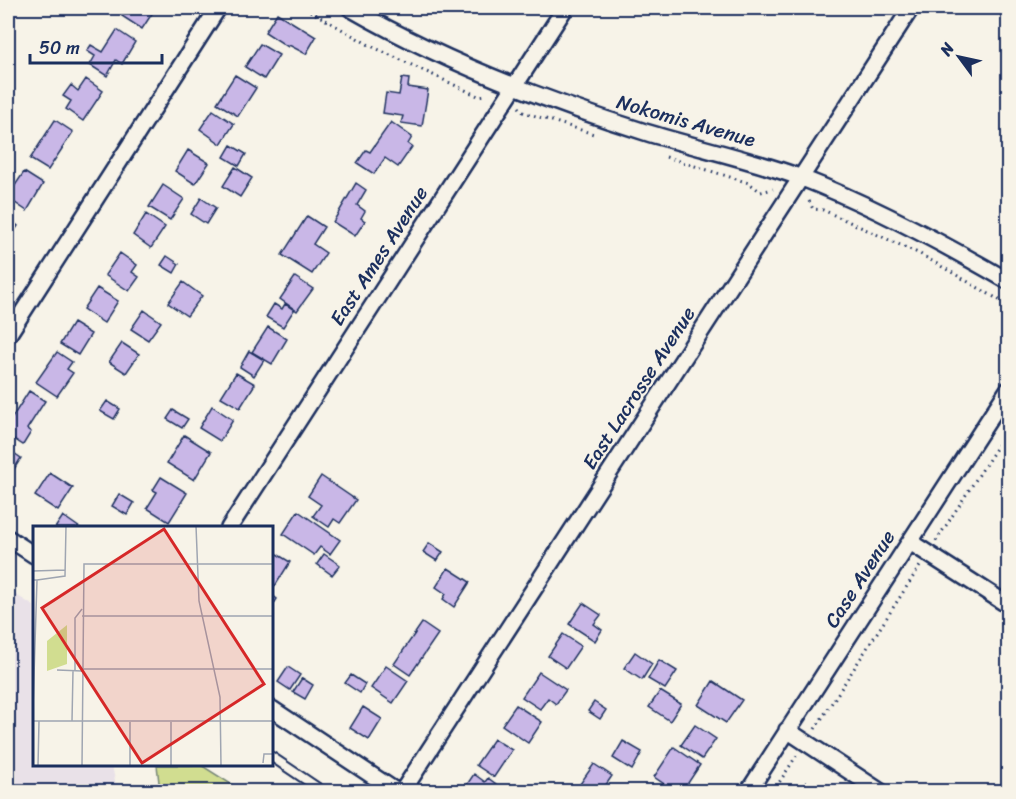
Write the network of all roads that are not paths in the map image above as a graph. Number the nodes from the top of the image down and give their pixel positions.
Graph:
1 (218, 8) edge
2 (350, 8) edge
3 (566, 8) edge
4 (911, 8) edge
5 (514, 87) junction
6 (801, 178) junction
7 (1008, 280) edge
8 (8, 335) edge
9 (1008, 390) edge
10 (230, 526) edge
11 (8, 537) edge
12 (910, 542) junction
13 (33, 554) edge
14 (1008, 605) edge
15 (273, 711) edge
16 (787, 730) junction
17 (273, 758) edge
18 (324, 792) edge
19 (397, 792) edge
20 (402, 792) edge
21 (748, 792) edge
22 (881, 792) edge

1 - 8 street
2 - 5 street, Nokomis Avenue
3 - 5 street, East Ames Avenue
4 - 6 street, East Lacrosse Avenue
5 - 6 street, Nokomis Avenue
5 - 10 street, East Ames Avenue
6 - 7 street, Nokomis Avenue
6 - 20 street, East Lacrosse Avenue
9 - 12 street, Case Avenue
11 - 13 street
12 - 14 street
12 - 16 street, Case Avenue
15 - 19 street
16 - 21 street, Case Avenue
16 - 22 street
17 - 18 lane

